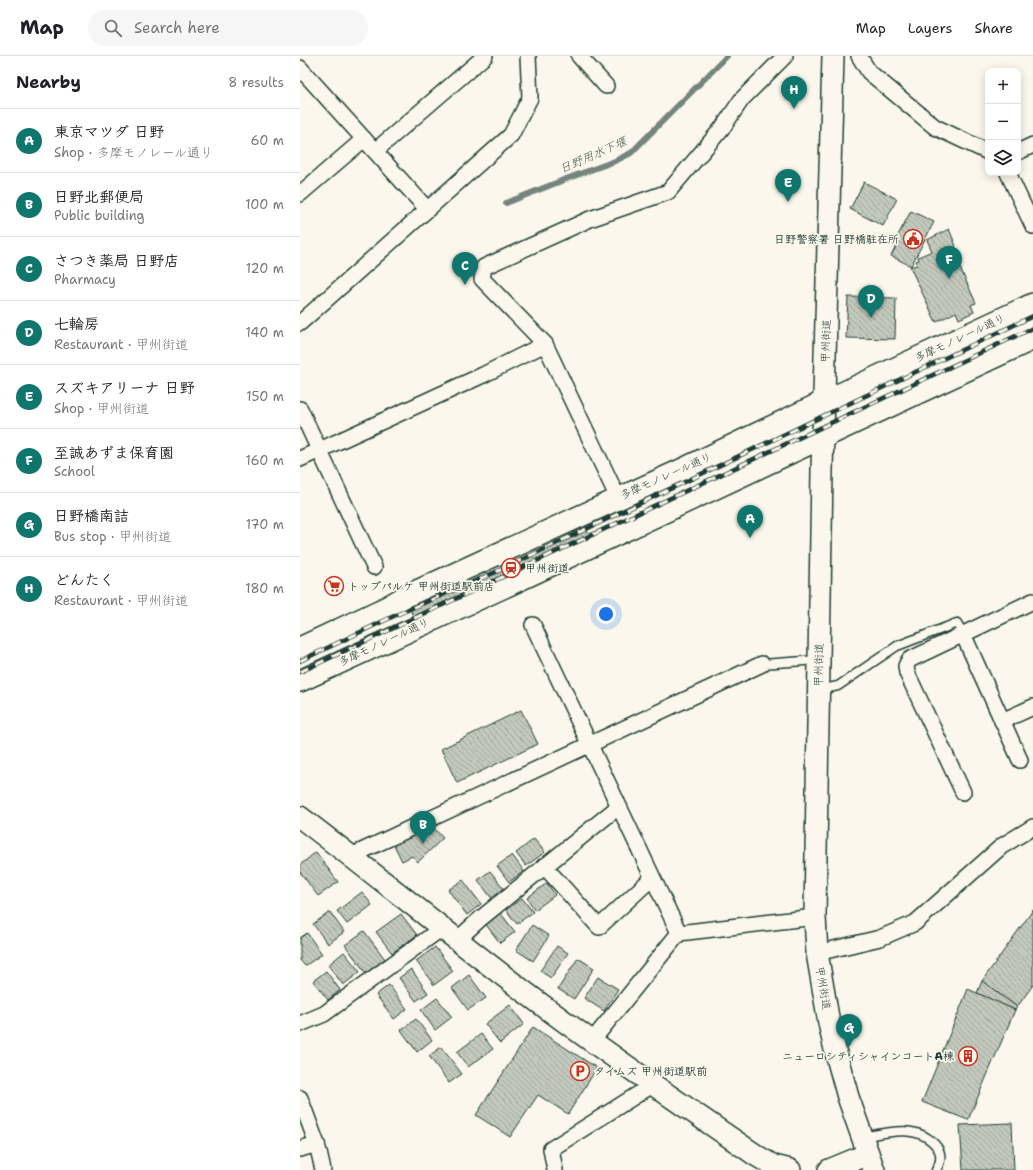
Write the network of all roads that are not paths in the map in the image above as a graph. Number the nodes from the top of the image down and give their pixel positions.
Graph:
1 (485, 56) edge
2 (528, 56) edge
3 (579, 56) edge
4 (784, 56) edge
5 (840, 56) edge
6 (859, 56) edge
7 (300, 68) edge
8 (606, 86) dead end
9 (364, 139) junction
10 (1033, 146) edge
11 (375, 151) junction
12 (985, 151) edge
13 (1021, 151) edge
14 (1009, 176) edge
15 (300, 194) edge
16 (427, 209) junction
17 (1033, 226) edge
18 (1033, 304) edge
19 (300, 323) edge
20 (1033, 339) edge
21 (545, 344) junction
22 (824, 401) junction
23 (300, 409) edge
24 (823, 437) junction
25 (320, 450) junction
26 (300, 459) edge
27 (618, 498) junction
28 (374, 567) dead end
29 (1033, 601) edge
30 (533, 625) dead end
31 (962, 634) junction
32 (300, 648) edge
33 (819, 660) junction
34 (762, 664) joint
35 (300, 681) edge
36 (819, 690) junction
37 (1033, 707) edge
38 (1002, 721) junction
39 (590, 745) junction
40 (1020, 760) dead end
41 (963, 792) dead end
42 (618, 807) junction
43 (300, 817) edge
44 (1033, 827) edge
45 (351, 856) junction
46 (544, 866) junction
47 (652, 878) junction
48 (815, 917) junction
49 (679, 933) junction
50 (449, 934) junction
51 (817, 953) junction
52 (300, 1024) edge
53 (592, 1040) junction
54 (654, 1084) junction
55 (300, 1098) edge
56 (317, 1144) junction
57 (300, 1149) edge
58 (868, 1154) edge
59 (323, 1170) edge
60 (555, 1170) edge
61 (790, 1170) edge
62 (829, 1170) edge
63 (936, 1170) edge

1 - 11 street
2 - 16 street
3 - 8 street
4 - 21 street
5 - 22 main road, 甲州街道
6 - 12 street
7 - 9 street
9 - 11 street
9 - 15 street
10 - 13 street
11 - 16 street
14 - 17 street
16 - 19 street
18 - 22 main road, 多摩モノレール通り
20 - 24 main road, 多摩モノレール通り
21 - 25 street
21 - 27 street
22 - 24 main road, 甲州街道
22 - 27 main road, 多摩モノレール通り
23 - 25 street
24 - 33 main road, 甲州街道
24 - 35 main road, 多摩モノレール通り
25 - 26 street
25 - 28 street
27 - 32 main road, 多摩モノレール通り
29 - 31 street
30 - 39 street
31 - 36 lane
31 - 38 street
31 - 41 street
33 - 34 lane
33 - 36 main road, 甲州街道
34 - 39 street
36 - 48 main road, 甲州街道
37 - 38 street
38 - 40 street
39 - 42 street
39 - 45 street
42 - 46 street
42 - 47 street
43 - 45 main road
44 - 51 street
45 - 50 main road
46 - 47 street
46 - 50 street
47 - 49 street
48 - 49 street
48 - 51 main road, 甲州街道
49 - 53 street
50 - 52 street
50 - 53 main road
51 - 58 main road, 甲州街道
53 - 54 main road
54 - 60 street
54 - 61 main road
55 - 56 street
56 - 57 street
56 - 59 street
58 - 62 main road
58 - 63 lane

